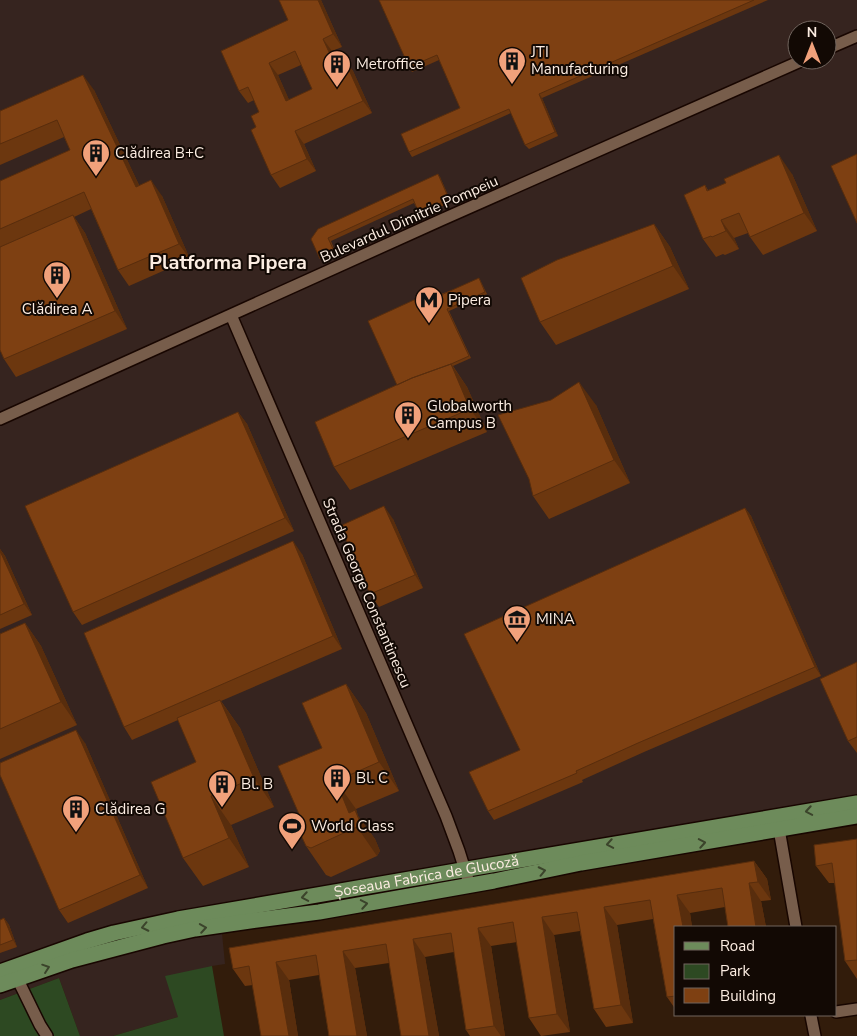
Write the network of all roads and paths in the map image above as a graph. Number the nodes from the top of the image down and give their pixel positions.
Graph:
1 (857, 36) edge
2 (837, 45) edge
3 (787, 67) edge
4 (231, 315) junction
5 (0, 419) edge
6 (857, 803) edge
7 (857, 816) edge
8 (779, 829) junction
9 (465, 869) junction
10 (470, 886) junction
11 (796, 926) edge
12 (0, 972) edge
13 (17, 978) junction
14 (0, 984) edge
15 (857, 1009) edge
16 (837, 1012) edge
17 (813, 1016) edge
18 (47, 1036) edge
19 (815, 1036) edge

1 - 2 street
3 - 4 street, Bulevardul Dimitrie Pompeiu
4 - 5 street, Bulevardul Dimitrie Pompeiu
4 - 9 street, Strada George Constantinescu
6 -> 9 main road, Șoseaua Fabrica de Glucoză
7 - 8 main road, Șoseaua Fabrica de Glucoză
10 -> 8 main road, Șoseaua Fabrica de Glucoză
8 - 11 street
9 - 10 street, Strada George Constantinescu
9 -> 12 main road, Șoseaua Fabrica de Glucoză
13 -> 10 main road, Șoseaua Fabrica de Glucoză
13 - 14 main road, Șoseaua Fabrica de Glucoză
13 - 18 street
15 - 16 street
17 - 19 street

